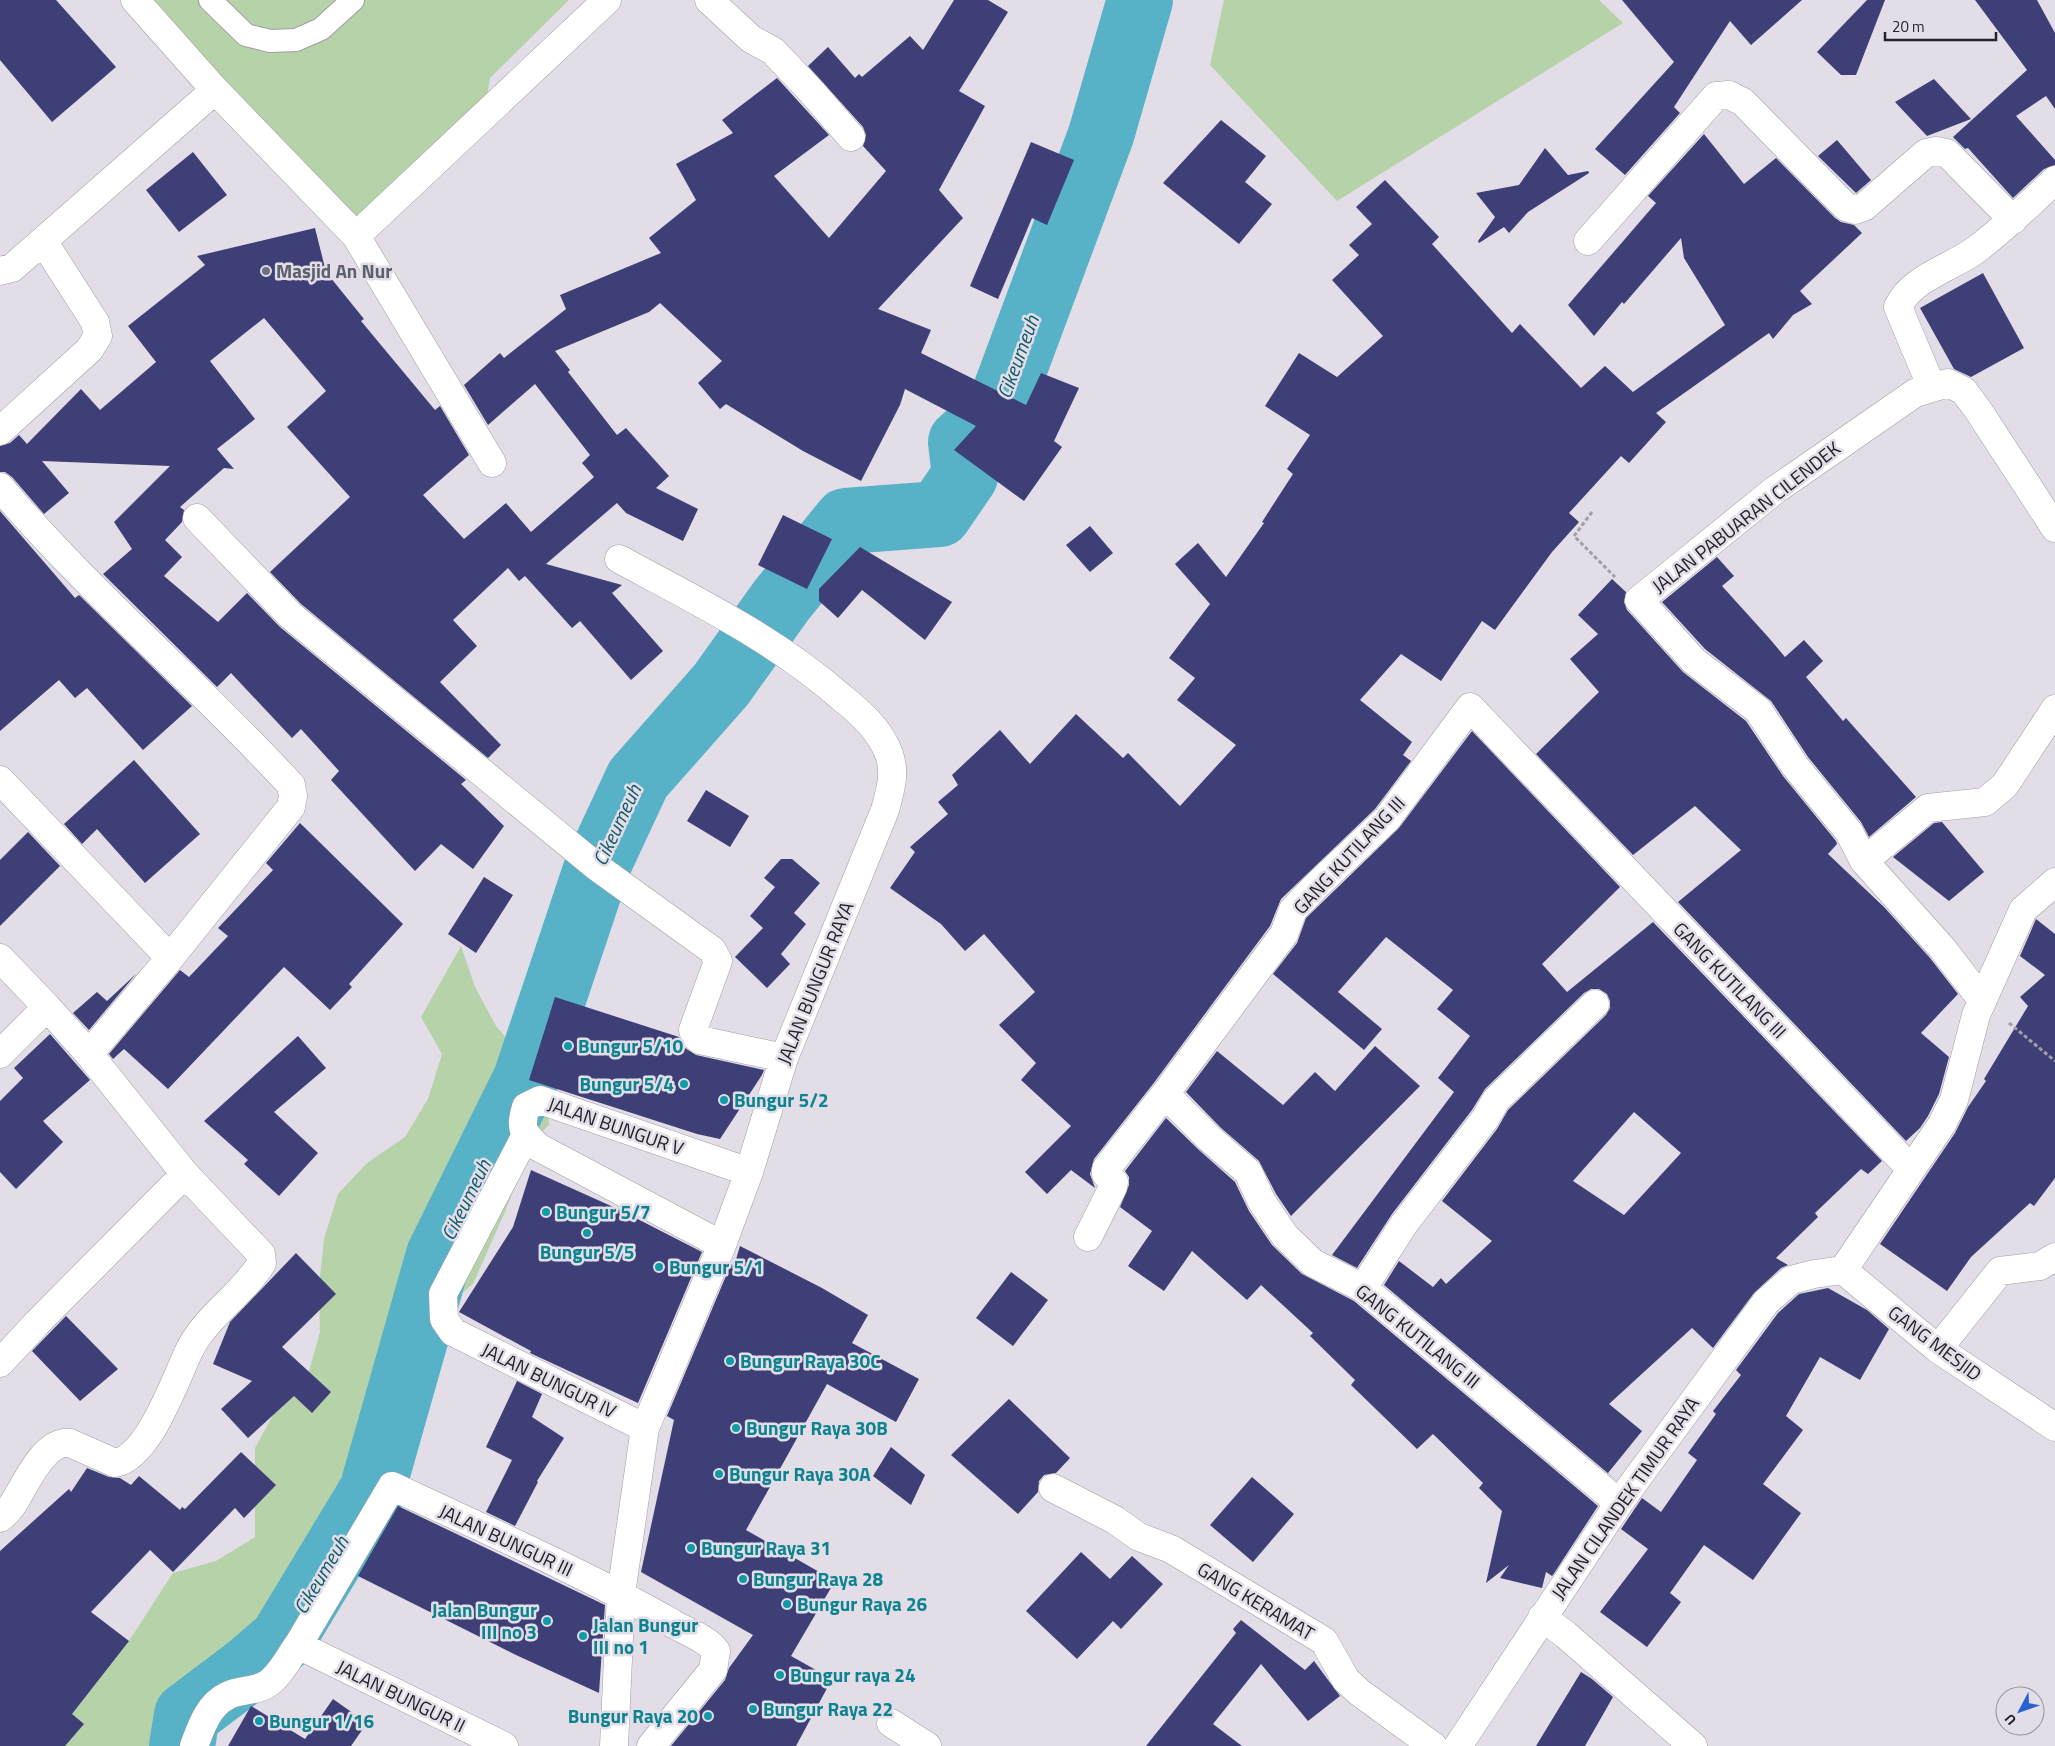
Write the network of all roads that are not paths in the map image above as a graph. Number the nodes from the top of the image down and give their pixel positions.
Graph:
1 (135, 0) edge
2 (210, 0) edge
3 (353, 0) edge
4 (607, 0) edge
5 (709, 0) edge
6 (215, 90) junction
7 (851, 136) dead end
8 (2055, 180) edge
9 (2013, 220) junction
10 (356, 236) junction
11 (44, 241) junction
12 (1588, 241) dead end
13 (0, 271) edge
14 (1932, 388) junction
15 (0, 431) edge
16 (492, 463) dead end
17 (0, 487) edge
18 (197, 518) dead end
19 (2055, 528) edge
20 (619, 559) dead end
21 (2055, 709) edge
22 (0, 780) edge
23 (1864, 861) junction
24 (2055, 882) edge
25 (0, 958) edge
26 (170, 958) junction
27 (1982, 1000) junction
28 (1595, 1004) dead end
29 (48, 1007) junction
30 (0, 1054) edge
31 (90, 1054) junction
32 (784, 1058) junction
33 (1165, 1094) junction
34 (526, 1135) junction
35 (1910, 1169) junction
36 (749, 1172) junction
37 (185, 1174) junction
38 (1088, 1237) dead end
39 (722, 1245) junction
40 (2055, 1257) edge
41 (1843, 1270) junction
42 (1363, 1288) junction
43 (1938, 1349) junction
44 (0, 1364) edge
45 (2055, 1427) edge
46 (646, 1428) junction
47 (1053, 1488) dead end
48 (1619, 1503) junction
49 (0, 1518) edge
50 (621, 1594) junction
51 (1542, 1618) junction
52 (298, 1645) junction
53 (892, 1723) dead end
54 (194, 1746) edge
55 (504, 1746) edge
56 (614, 1746) edge
57 (651, 1746) edge
58 (927, 1746) edge
59 (1433, 1746) edge
60 (1458, 1746) edge
61 (1692, 1746) edge

1 - 6 street
2 - 3 lane
4 - 10 street
5 - 7 street
6 - 10 street
6 - 11 street
8 - 9 street
9 - 12 street
9 - 14 street
10 - 16 street
11 - 13 street
11 - 15 street
14 - 19 street, JALAN PABUARAN CILENDEK
14 - 23 street, JALAN PABUARAN CILENDEK
17 - 26 street
18 - 32 street
20 - 32 street, JALAN BUNGUR RAYA
21 - 23 street
22 - 26 street
23 - 27 street, JALAN PABUARAN CILENDEK
24 - 27 street
25 - 29 street
26 - 31 street
27 - 35 street
28 - 42 street
29 - 30 street
29 - 31 street
31 - 37 street
32 - 36 street, JALAN BUNGUR RAYA
33 - 35 street, GANG KUTILANG III
33 - 38 street
33 - 42 street, GANG KUTILANG III
34 - 36 street, JALAN BUNGUR V
34 - 39 street
34 - 46 street, JALAN BUNGUR IV
35 - 41 street
36 - 39 street, JALAN BUNGUR RAYA
37 - 44 street
37 - 49 street
39 - 46 street, JALAN BUNGUR RAYA
40 - 43 street
41 - 43 street, GANG MESJID
41 - 48 street, JALAN CILANDEK TIMUR RAYA
42 - 48 street, GANG KUTILANG III
43 - 45 street, GANG MESJID
46 - 50 street, JALAN BUNGUR RAYA
47 - 59 street, GANG KERAMAT
48 - 51 street, JALAN CILANDEK TIMUR RAYA
50 - 52 street, JALAN BUNGUR III
50 - 56 street, JALAN BUNGUR RAYA
50 - 57 street
51 - 60 street, JALAN CILANDEK TIMUR RAYA
51 - 61 street
52 - 54 street
52 - 55 street, JALAN BUNGUR II
53 - 58 street

